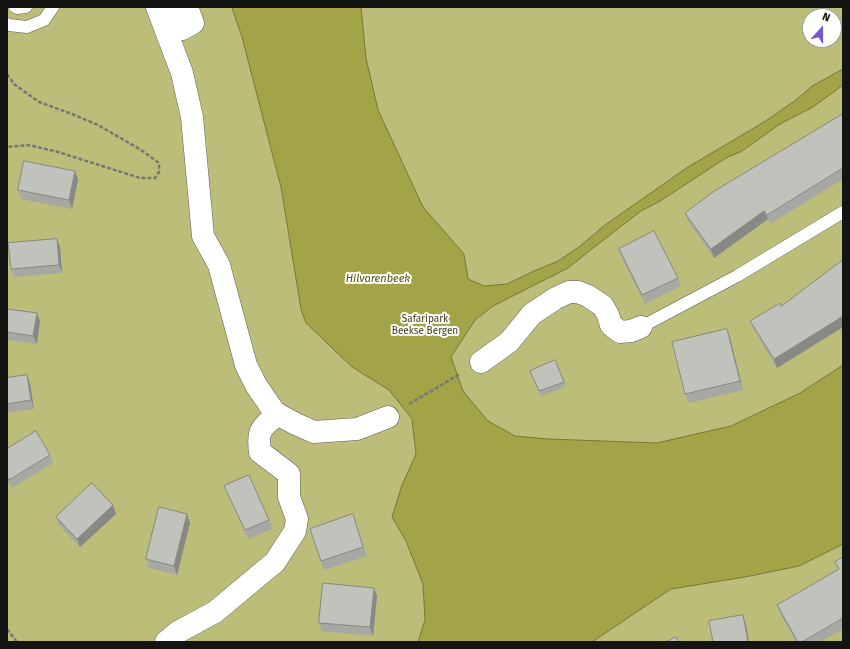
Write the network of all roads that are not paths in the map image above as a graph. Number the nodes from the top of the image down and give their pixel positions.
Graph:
1 (15, 7) edge
2 (26, 7) edge
3 (53, 7) edge
4 (157, 7) edge
5 (173, 7) edge
6 (187, 7) edge
7 (7, 24) edge
8 (843, 212) edge
9 (641, 327) joint
10 (481, 362) road end
11 (278, 414) junction
12 (388, 417) road end
13 (166, 642) edge

1 - 2 lane
3 - 7 lane
4 - 11 street
5 - 6 street
8 - 9 lane
9 - 10 street
11 - 12 street
11 - 13 street

